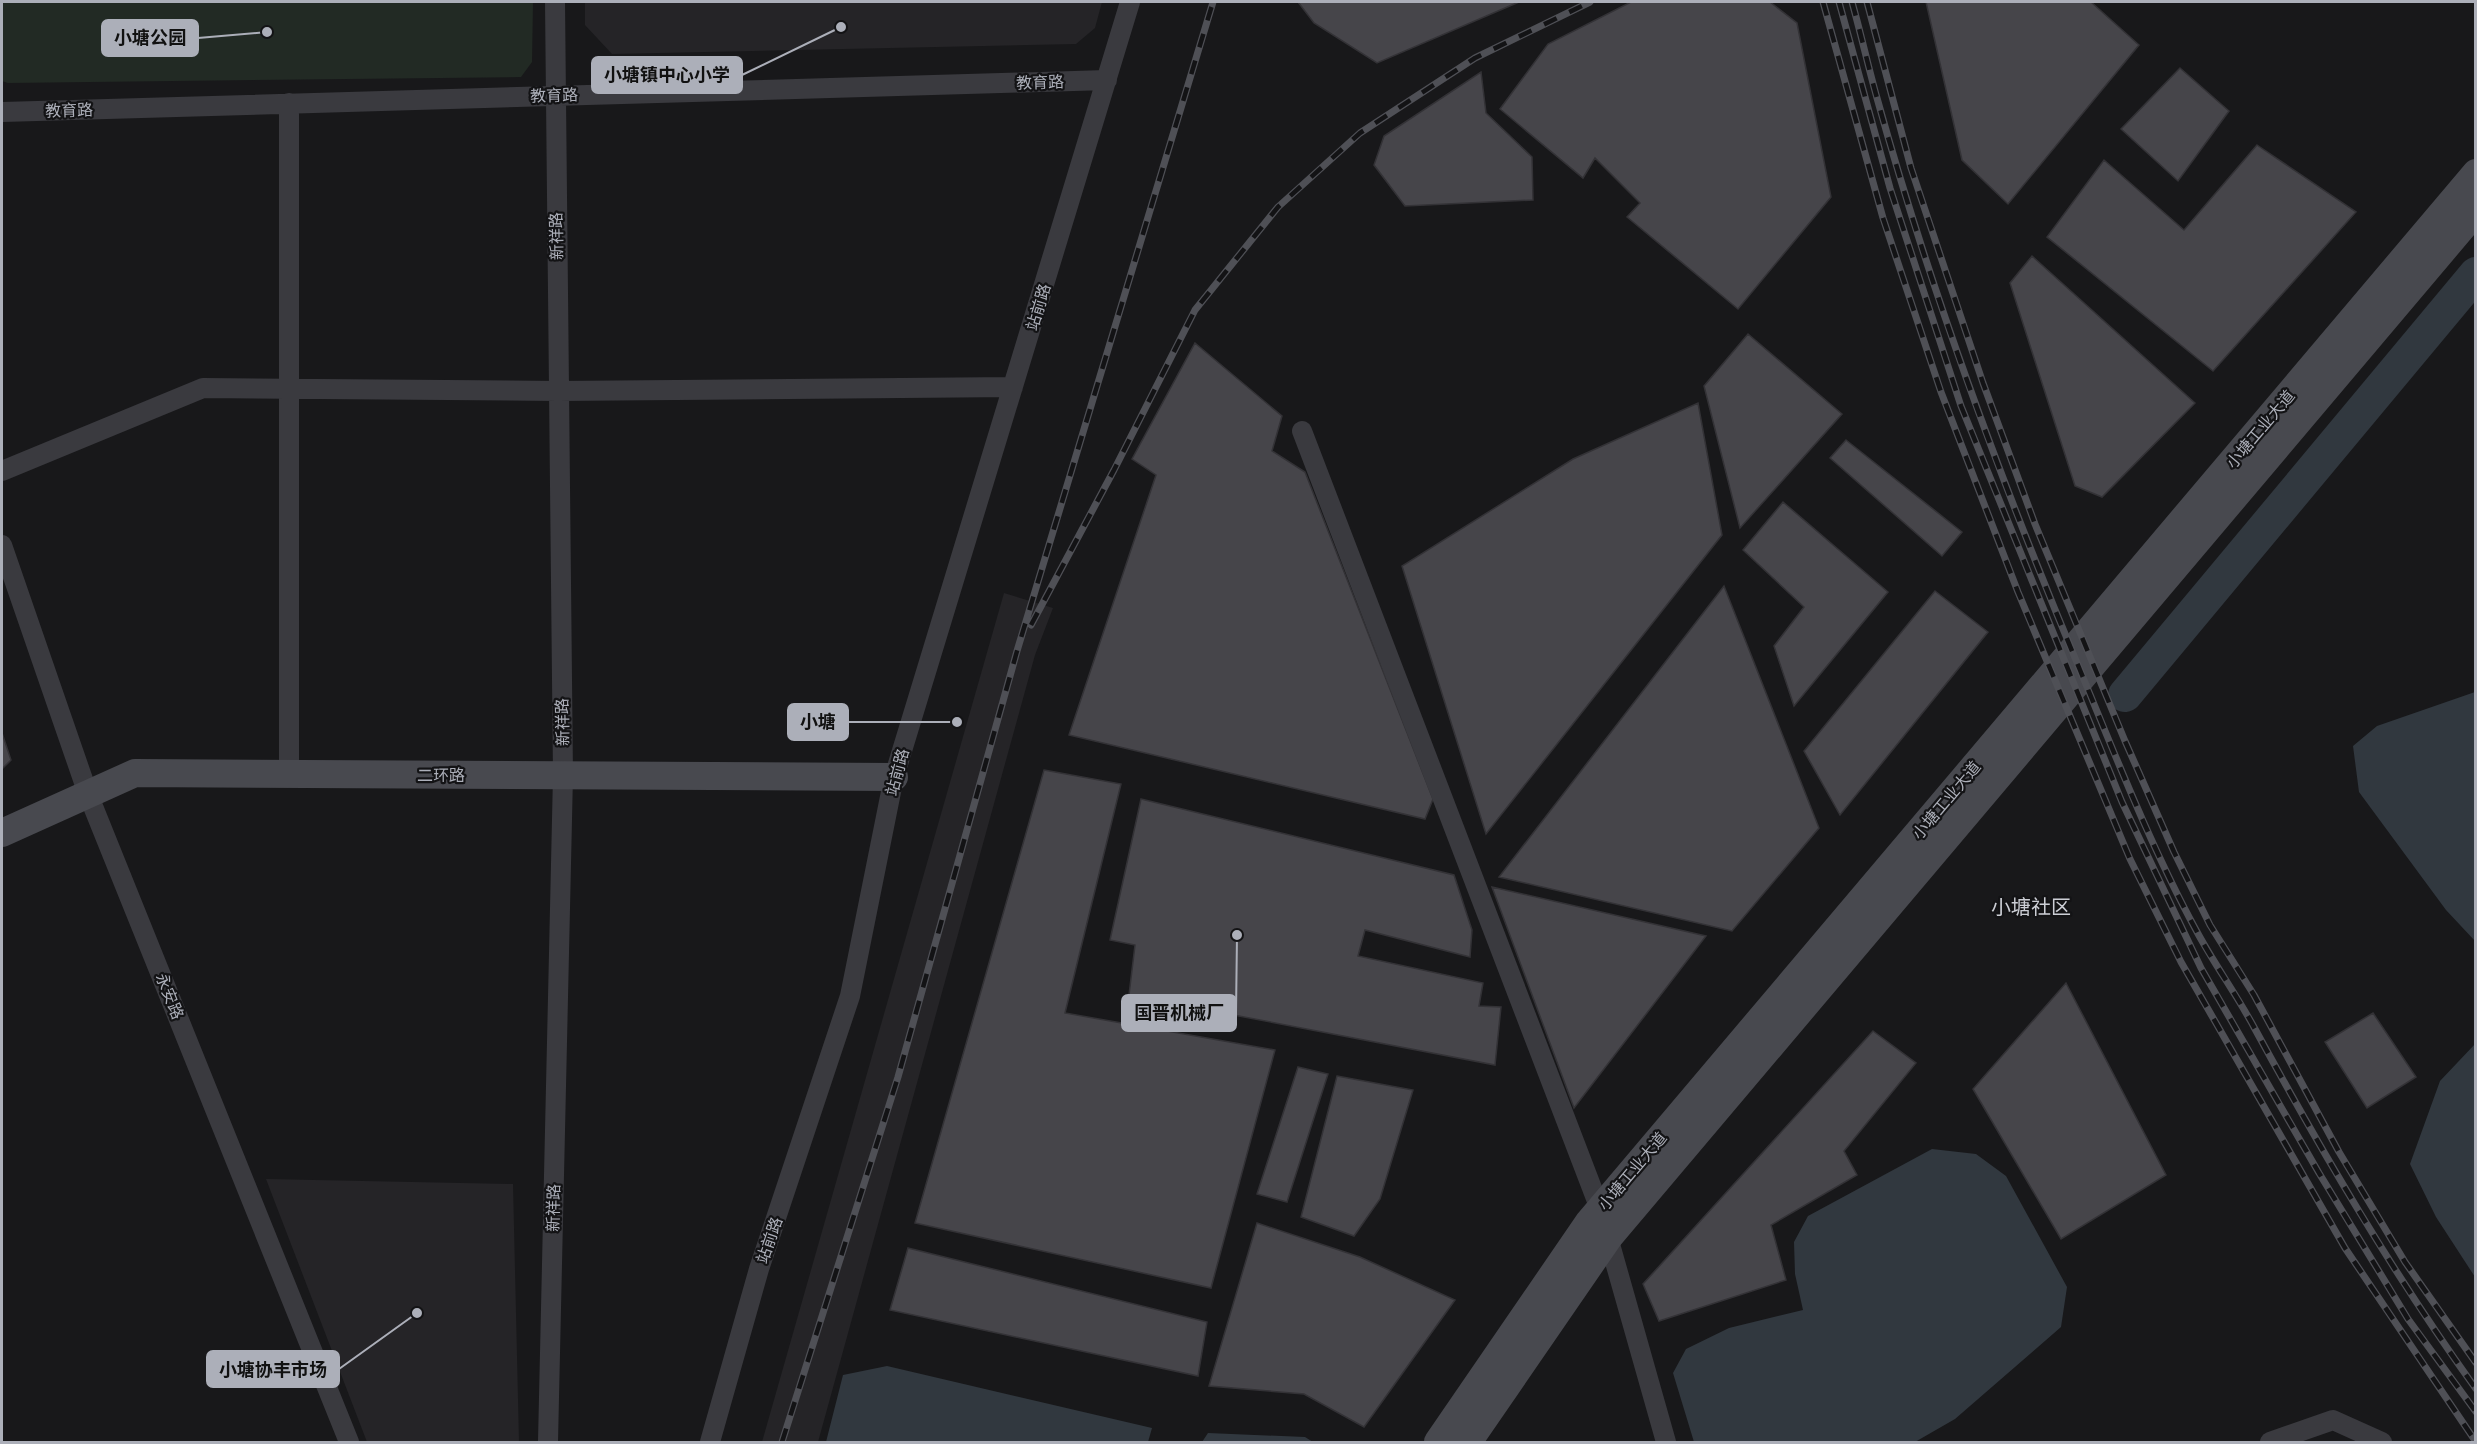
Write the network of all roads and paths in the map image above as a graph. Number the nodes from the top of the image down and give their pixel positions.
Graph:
1 (555, 2) edge
2 (1130, 2) edge
3 (1107, 80) junction
4 (554, 95) junction
5 (289, 103) junction
6 (2, 112) edge
7 (2475, 174) edge
8 (2475, 211) edge
9 (1013, 387) junction
10 (288, 388) junction
11 (558, 391) junction
12 (1302, 431) dead end
13 (2, 471) edge
14 (2, 545) edge
15 (289, 774) junction
16 (563, 775) junction
17 (894, 777) junction
18 (88, 794) junction
19 (2, 833) edge
20 (1600, 1209) junction
21 (1609, 1237) junction
22 (349, 1443) edge
23 (548, 1443) edge
24 (710, 1443) edge
25 (1438, 1443) edge
26 (1468, 1443) edge
27 (1666, 1443) edge
28 (2270, 1443) edge
29 (2382, 1443) edge

1 - 4 street, 新祥路
2 - 3 street, 站前路
3 - 4 street, 教育路
3 - 9 street, 站前路
4 - 5 street, 教育路
4 - 11 street, 新祥路
5 - 6 street, 教育路
5 - 10 street
7 - 20 main road, 小塘工业大道
8 - 21 main road, 小塘工业大道
9 - 11 street
9 - 17 street, 站前路
10 - 11 street
10 - 13 street
10 - 15 street
11 - 16 street, 新祥路
12 - 20 street
14 - 18 street, 永安路
15 - 16 main road, 二环路
15 - 18 main road, 二环路
16 - 17 main road, 二环路
16 - 23 street, 新祥路
17 - 24 street, 站前路
18 - 19 main road, 二环路
18 - 22 street, 永安路
20 - 21 street
20 - 25 main road, 小塘工业大道
21 - 26 main road, 小塘工业大道
21 - 27 street
28 - 29 street

